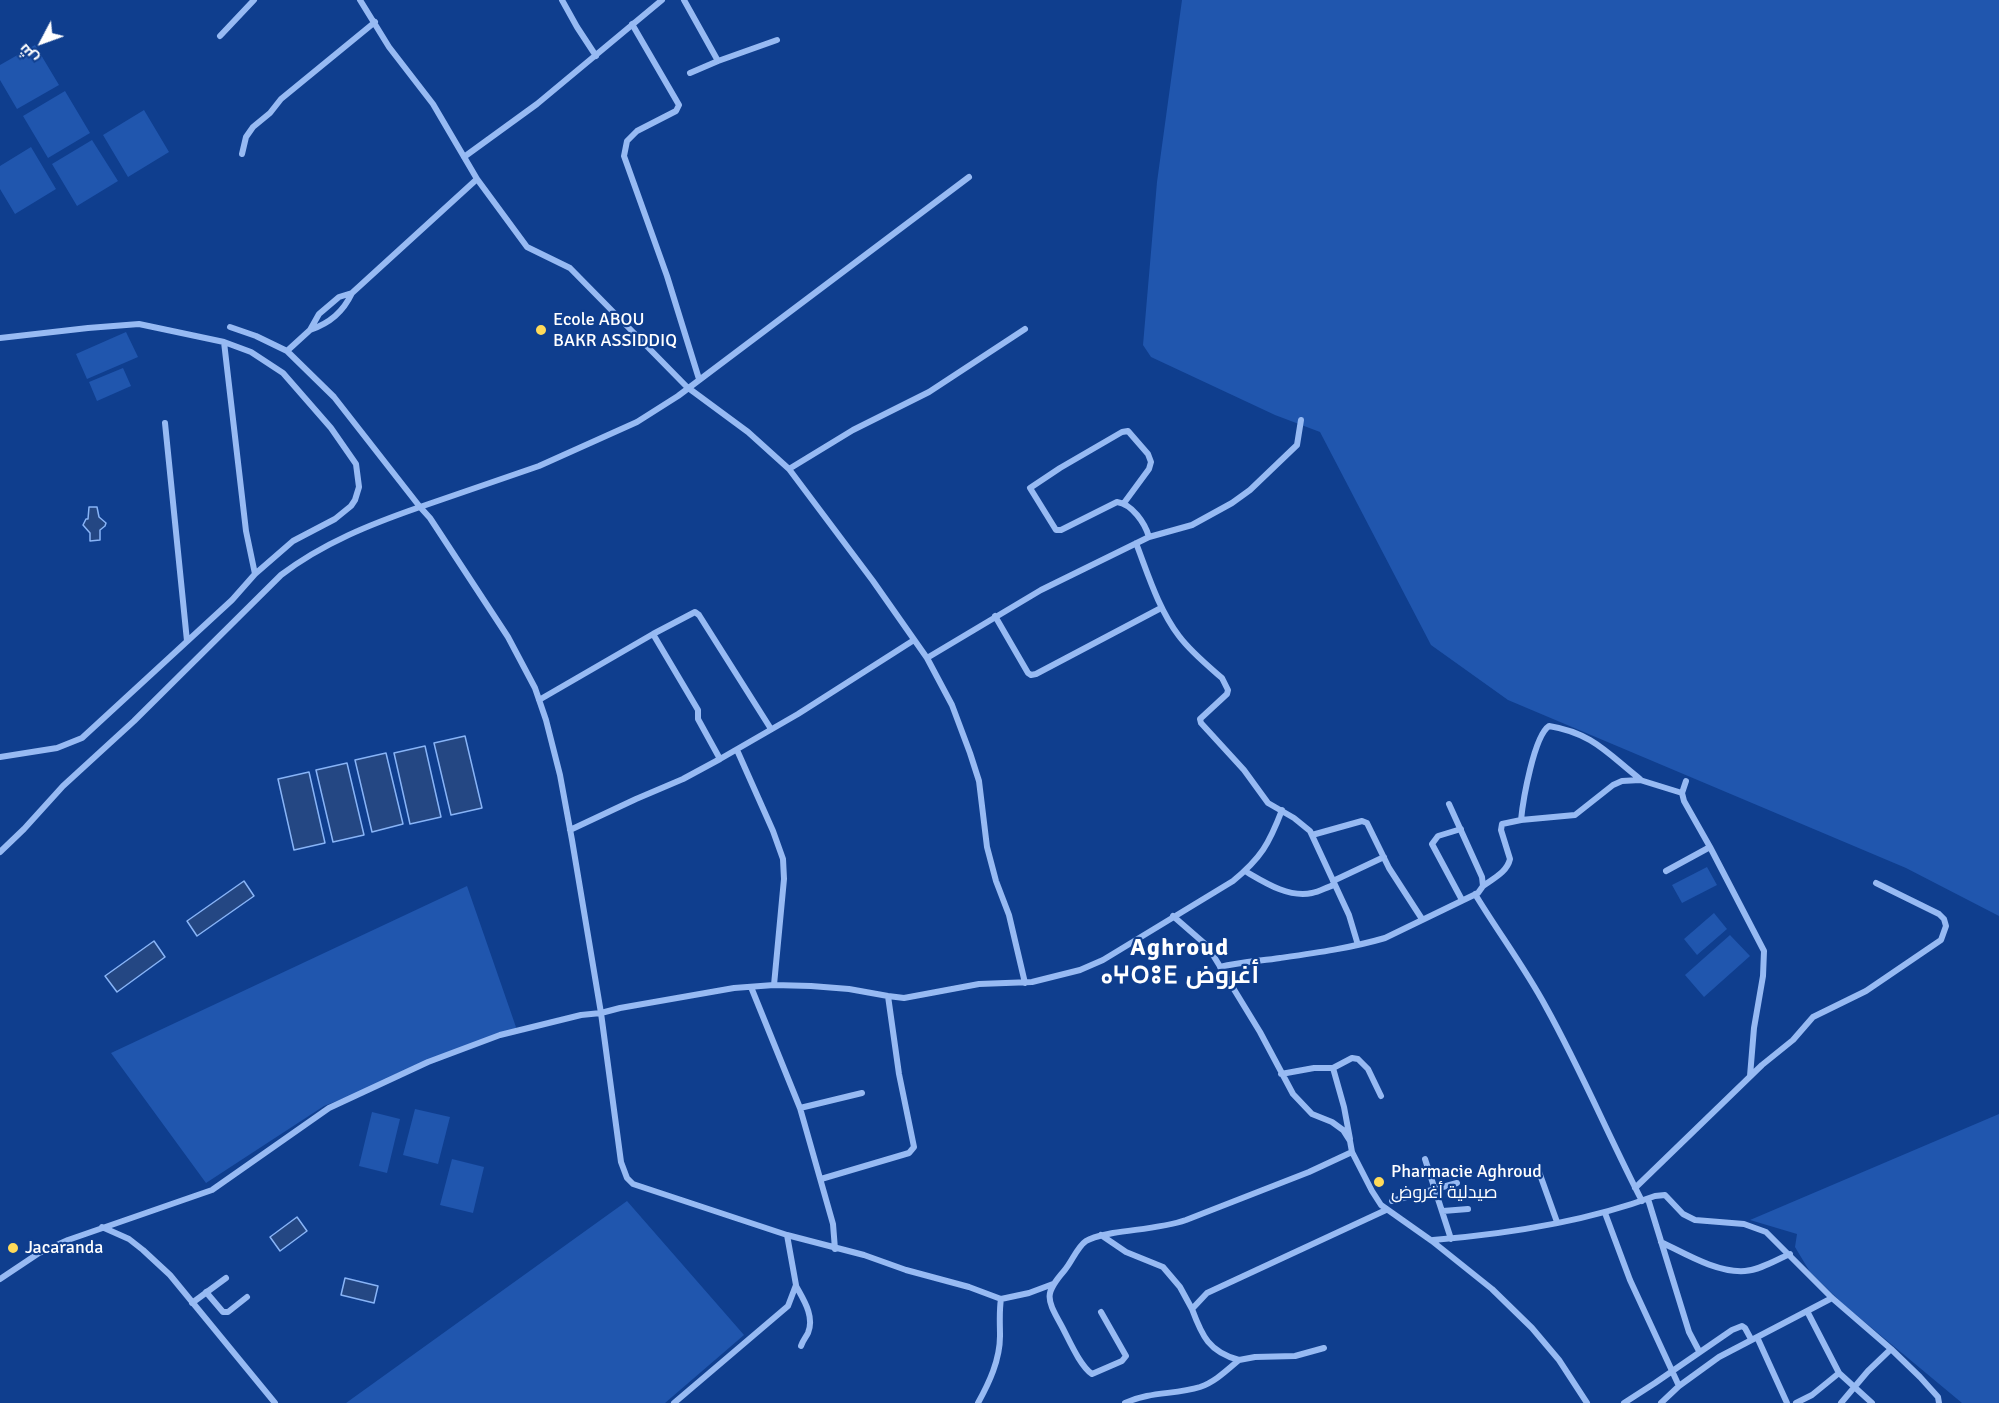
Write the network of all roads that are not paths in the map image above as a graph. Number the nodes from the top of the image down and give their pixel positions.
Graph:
1 (254, 0) edge
2 (360, 0) edge
3 (562, 0) edge
4 (662, 0) edge
5 (684, 0) edge
6 (375, 22) junction
7 (632, 24) junction
8 (220, 36) dead end
9 (777, 40) dead end
10 (596, 56) junction
11 (718, 60) junction
12 (690, 73) dead end
13 (242, 154) dead end
14 (464, 157) junction
15 (969, 177) dead end
16 (477, 179) junction
17 (352, 293) junction
18 (230, 327) dead end
19 (1025, 329) dead end
20 (310, 330) junction
21 (0, 338) edge
22 (224, 342) junction
23 (287, 351) junction
24 (699, 379) junction
25 (687, 387) junction
26 (1301, 420) dead end
27 (165, 423) dead end
28 (789, 469) junction
29 (1124, 503) junction
30 (420, 507) junction
31 (1149, 537) junction
32 (1136, 543) junction
33 (255, 574) junction
34 (1161, 608) junction
35 (995, 616) junction
36 (653, 634) junction
37 (914, 640) junction
38 (187, 641) junction
39 (927, 658) junction
40 (539, 700) junction
41 (771, 729) junction
42 (737, 750) junction
43 (0, 757) edge
44 (720, 759) junction
45 (1640, 780) junction
46 (1686, 781) dead end
47 (1682, 793) junction
48 (1449, 804) dead end
49 (1282, 810) junction
50 (1521, 820) junction
51 (1461, 829) junction
52 (570, 831) junction
53 (1312, 835) junction
54 (1710, 847) junction
55 (0, 852) edge
56 (1384, 857) junction
57 (1245, 871) junction
58 (1666, 871) dead end
59 (1333, 883) junction
60 (1876, 883) dead end
61 (1483, 886) junction
62 (1475, 894) junction
63 (1462, 900) junction
64 (1173, 916) junction
65 (1422, 919) junction
66 (1358, 945) junction
67 (1220, 967) junction
68 (1025, 983) junction
69 (774, 985) junction
70 (751, 987) junction
71 (888, 996) junction
72 (601, 1013) junction
73 (1332, 1068) junction
74 (1281, 1074) junction
75 (1749, 1077) junction
76 (862, 1093) dead end
77 (1381, 1096) dead end
78 (800, 1108) junction
79 (1350, 1141) junction
80 (1352, 1152) junction
81 (1425, 1159) dead end
82 (1538, 1169) dead end
83 (821, 1179) junction
84 (1457, 1183) dead end
85 (1435, 1188) junction
86 (1635, 1188) junction
87 (1645, 1200) junction
88 (1392, 1201) dead end
89 (1468, 1209) dead end
90 (1386, 1210) junction
91 (1443, 1211) junction
92 (1605, 1213) junction
93 (1557, 1222) junction
94 (102, 1227) junction
95 (787, 1235) junction
96 (1101, 1235) junction
97 (1450, 1239) junction
98 (1432, 1240) junction
99 (1661, 1242) junction
100 (835, 1249) junction
101 (1790, 1254) junction
102 (226, 1278) dead end
103 (0, 1279) edge
104 (1053, 1284) junction
105 (796, 1286) junction
106 (206, 1292) junction
107 (247, 1298) dead end
108 (1832, 1298) junction
109 (1001, 1299) junction
110 (192, 1303) junction
111 (1192, 1309) junction
112 (1808, 1311) junction
113 (1101, 1312) dead end
114 (1754, 1338) junction
115 (801, 1346) dead end
116 (1324, 1348) dead end
117 (1891, 1349) junction
118 (1700, 1351) junction
119 (1239, 1360) junction
120 (1673, 1371) junction
121 (1839, 1372) junction
122 (1679, 1386) junction
123 (1855, 1386) junction
124 (275, 1403) edge
125 (674, 1403) edge
126 (978, 1403) edge
127 (1125, 1403) edge
128 (1587, 1403) edge
129 (1624, 1403) edge
130 (1661, 1403) edge
131 (1787, 1403) edge
132 (1796, 1403) edge
133 (1841, 1403) edge
134 (1872, 1403) edge
135 (1939, 1403) edge

1 - 8 street
2 - 6 street
3 - 10 street
4 - 7 street
5 - 11 street
6 - 13 street
6 - 14 street
7 - 10 street
7 - 24 street
9 - 11 street
10 - 14 street
11 - 12 street
14 - 16 street
15 - 24 street
16 - 17 street
16 - 25 street
17 - 20 street
17 - 20 street
18 - 23 street
19 - 28 street
20 - 23 street
21 - 22 street
22 - 33 street
22 - 33 street
23 - 30 street
24 - 25 street
25 - 28 street
25 - 30 street
26 - 31 street
27 - 38 street
28 - 37 street
29 - 29 street
29 - 31 street
30 - 40 street
30 - 55 street
31 - 32 street
32 - 34 street
32 - 35 street
33 - 38 street
34 - 35 street
34 - 49 street
35 - 39 street
36 - 40 street
36 - 41 street
36 - 44 street
37 - 39 street
37 - 41 street
38 - 43 street
39 - 68 street
40 - 52 street
41 - 42 street
42 - 44 street
42 - 69 street
44 - 52 street
45 - 47 street
45 - 50 street
45 - 50 street
46 - 47 street
47 - 54 street
48 - 51 street
49 - 53 street
49 - 57 street
50 - 61 street
51 - 61 street
51 - 63 street
52 - 72 street
53 - 56 street
53 - 59 street
54 - 58 street
54 - 75 street
56 - 59 street
56 - 65 street
57 - 59 street
57 - 64 street
59 - 66 street
60 - 75 street
61 - 62 street
62 - 63 street
62 - 86 street
63 - 65 street
64 - 67 street
64 - 68 street
65 - 66 street
66 - 67 street
67 - 74 street
68 - 71 street
69 - 70 street
69 - 71 street
70 - 72 street
70 - 78 street
71 - 83 street
72 - 94 street
72 - 95 street
73 - 74 street
73 - 77 street
73 - 79 street
74 - 79 street
75 - 86 street
76 - 78 street
78 - 83 street
79 - 80 street
80 - 90 street
80 - 96 street
81 - 85 street
82 - 93 street
83 - 100 street
84 - 85 street
85 - 88 street
85 - 91 street
86 - 87 street
87 - 92 street
87 - 99 street
87 - 101 street
89 - 91 street
90 - 98 street
90 - 111 street
91 - 97 street
92 - 93 street
92 - 120 street
93 - 97 street
94 - 103 street
94 - 110 street
95 - 100 street
95 - 105 street
96 - 104 street
96 - 111 street
97 - 98 street
98 - 128 street
99 - 101 street
99 - 118 street
100 - 109 street
101 - 108 street
102 - 106 street
104 - 109 street
104 - 113 street
105 - 115 street
105 - 125 street
106 - 107 street
106 - 110 street
108 - 112 street
108 - 117 street
109 - 126 street
110 - 124 street
111 - 119 street
112 - 114 street
112 - 121 street
114 - 118 street
114 - 122 street
114 - 131 street
116 - 119 street
117 - 123 street
117 - 135 street
118 - 120 street
119 - 127 street
120 - 122 street
120 - 129 street
121 - 123 street
121 - 132 street
122 - 130 street
123 - 133 street
123 - 134 street

